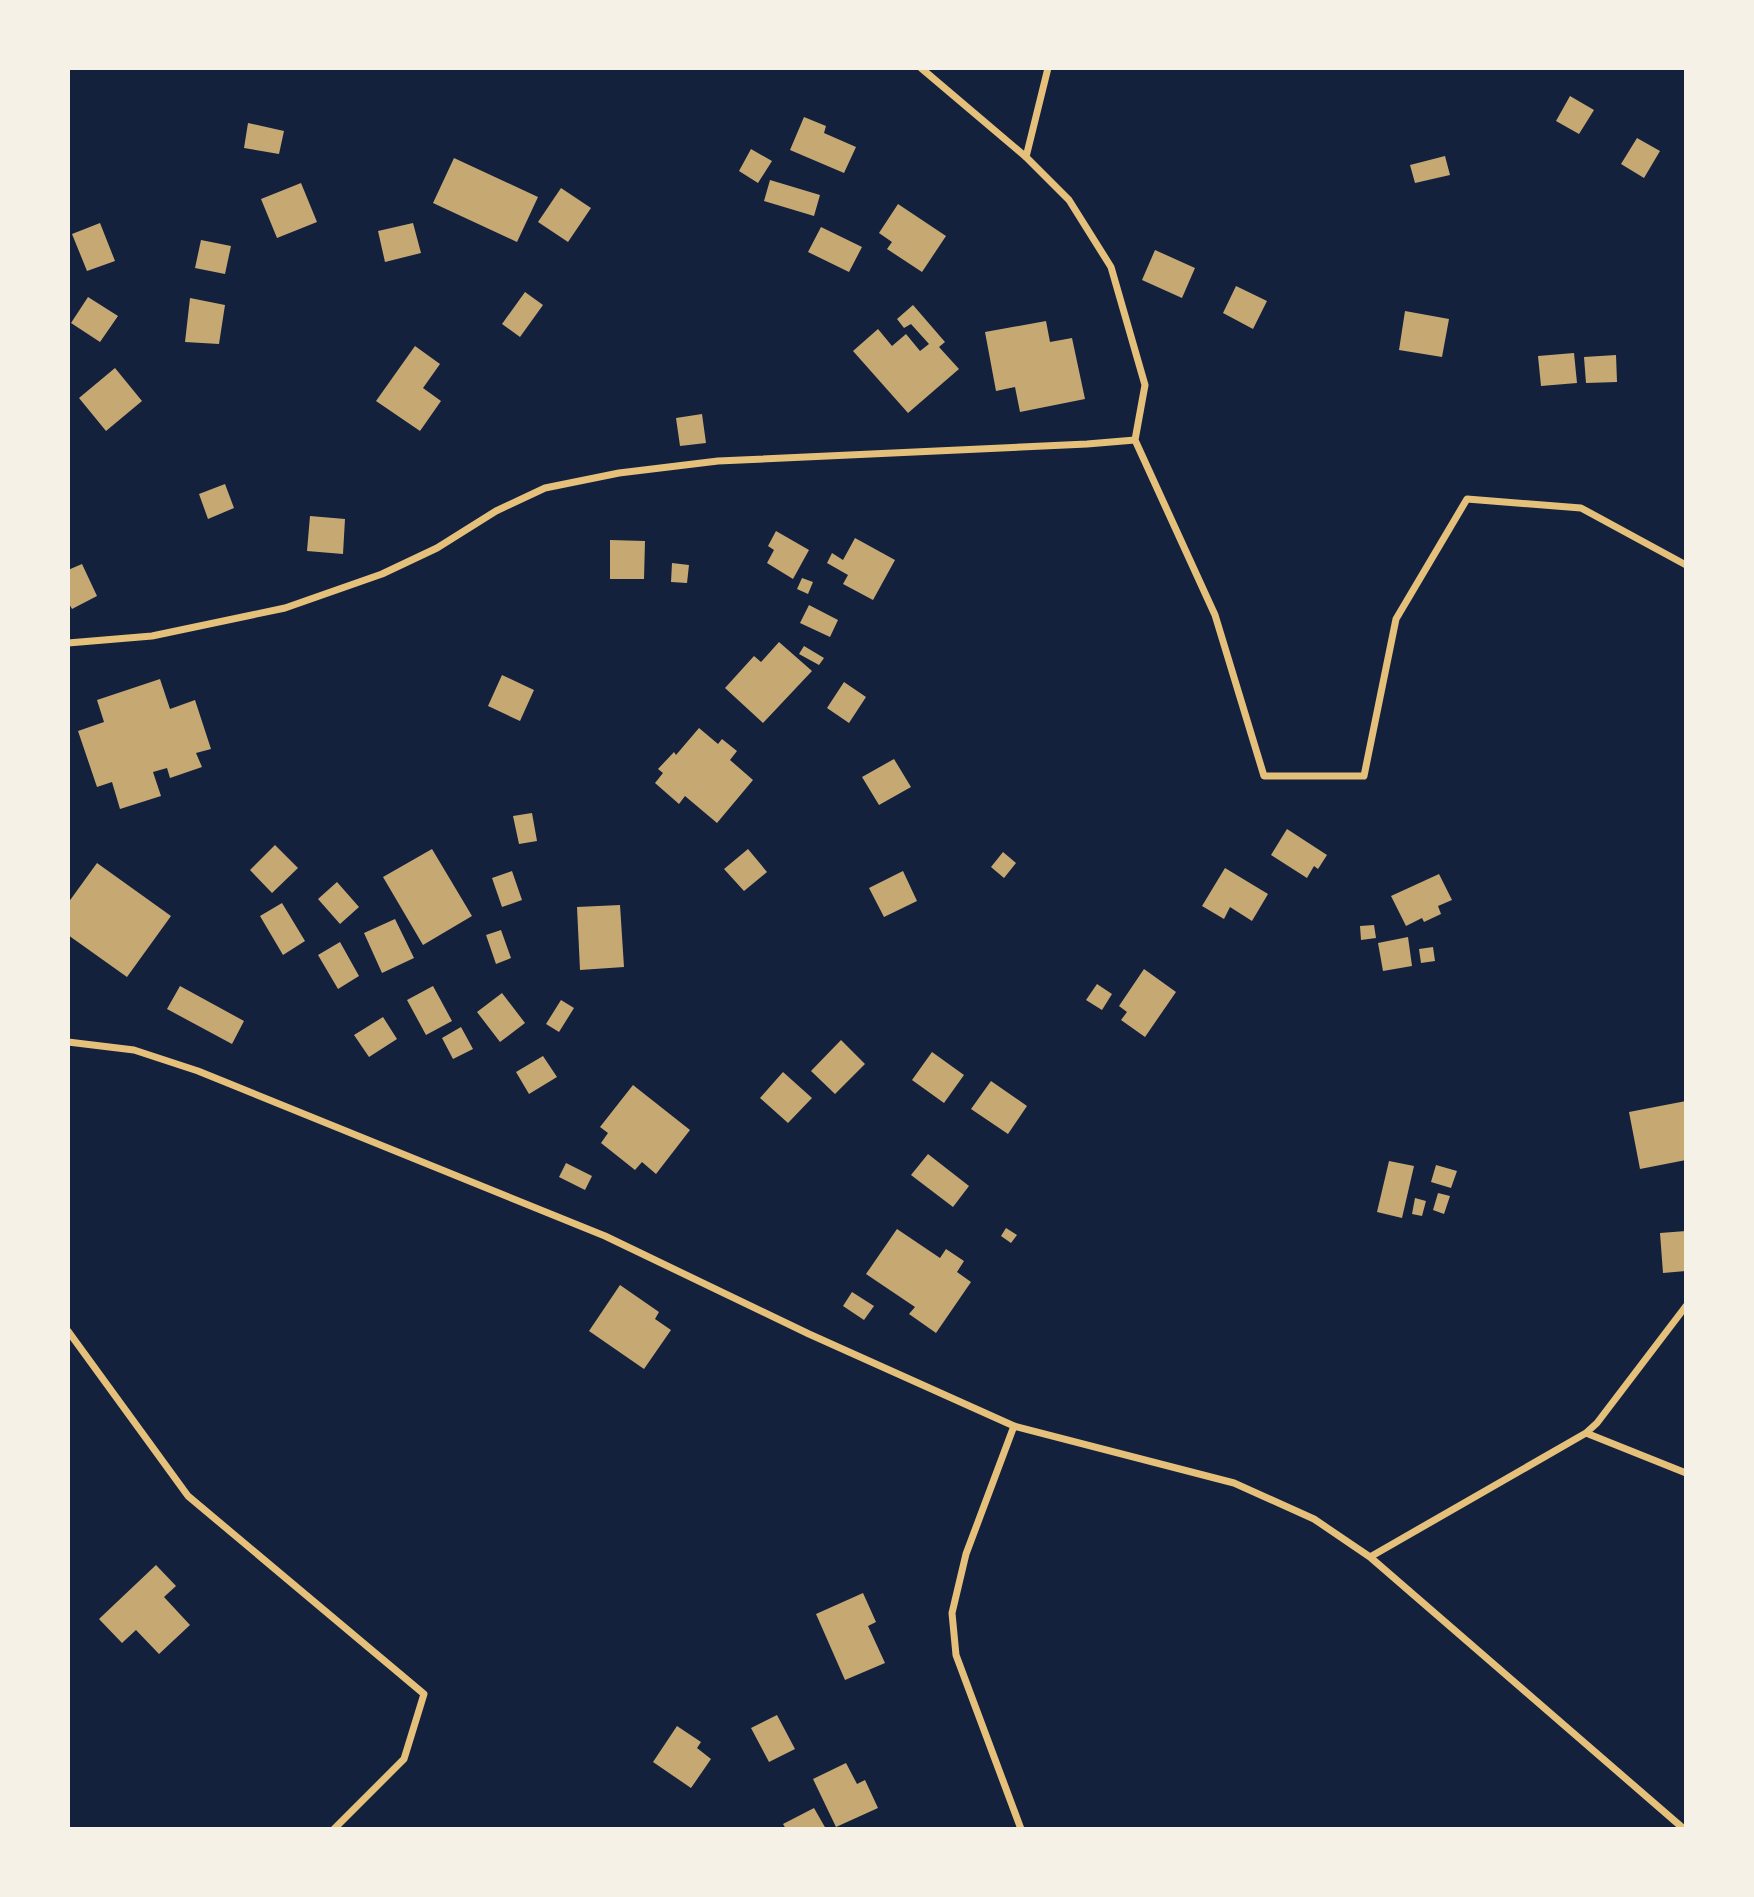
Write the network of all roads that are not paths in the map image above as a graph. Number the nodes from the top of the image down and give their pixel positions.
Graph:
1 (920, 68) edge
2 (1048, 68) edge
3 (1026, 157) junction
4 (1135, 440) junction
5 (1686, 565) edge
6 (68, 643) edge
7 (68, 1042) edge
8 (1686, 1306) edge
9 (68, 1331) edge
10 (1014, 1426) junction
11 (1586, 1433) junction
12 (1686, 1473) edge
13 (1370, 1557) junction
14 (334, 1829) edge
15 (1021, 1829) edge
16 (1684, 1829) edge

1 - 3 street
2 - 3 street
3 - 4 street
4 - 5 street
4 - 6 street
7 - 10 street
8 - 11 street
9 - 14 street
10 - 13 street
10 - 15 street
11 - 12 street
11 - 13 street
13 - 16 street

